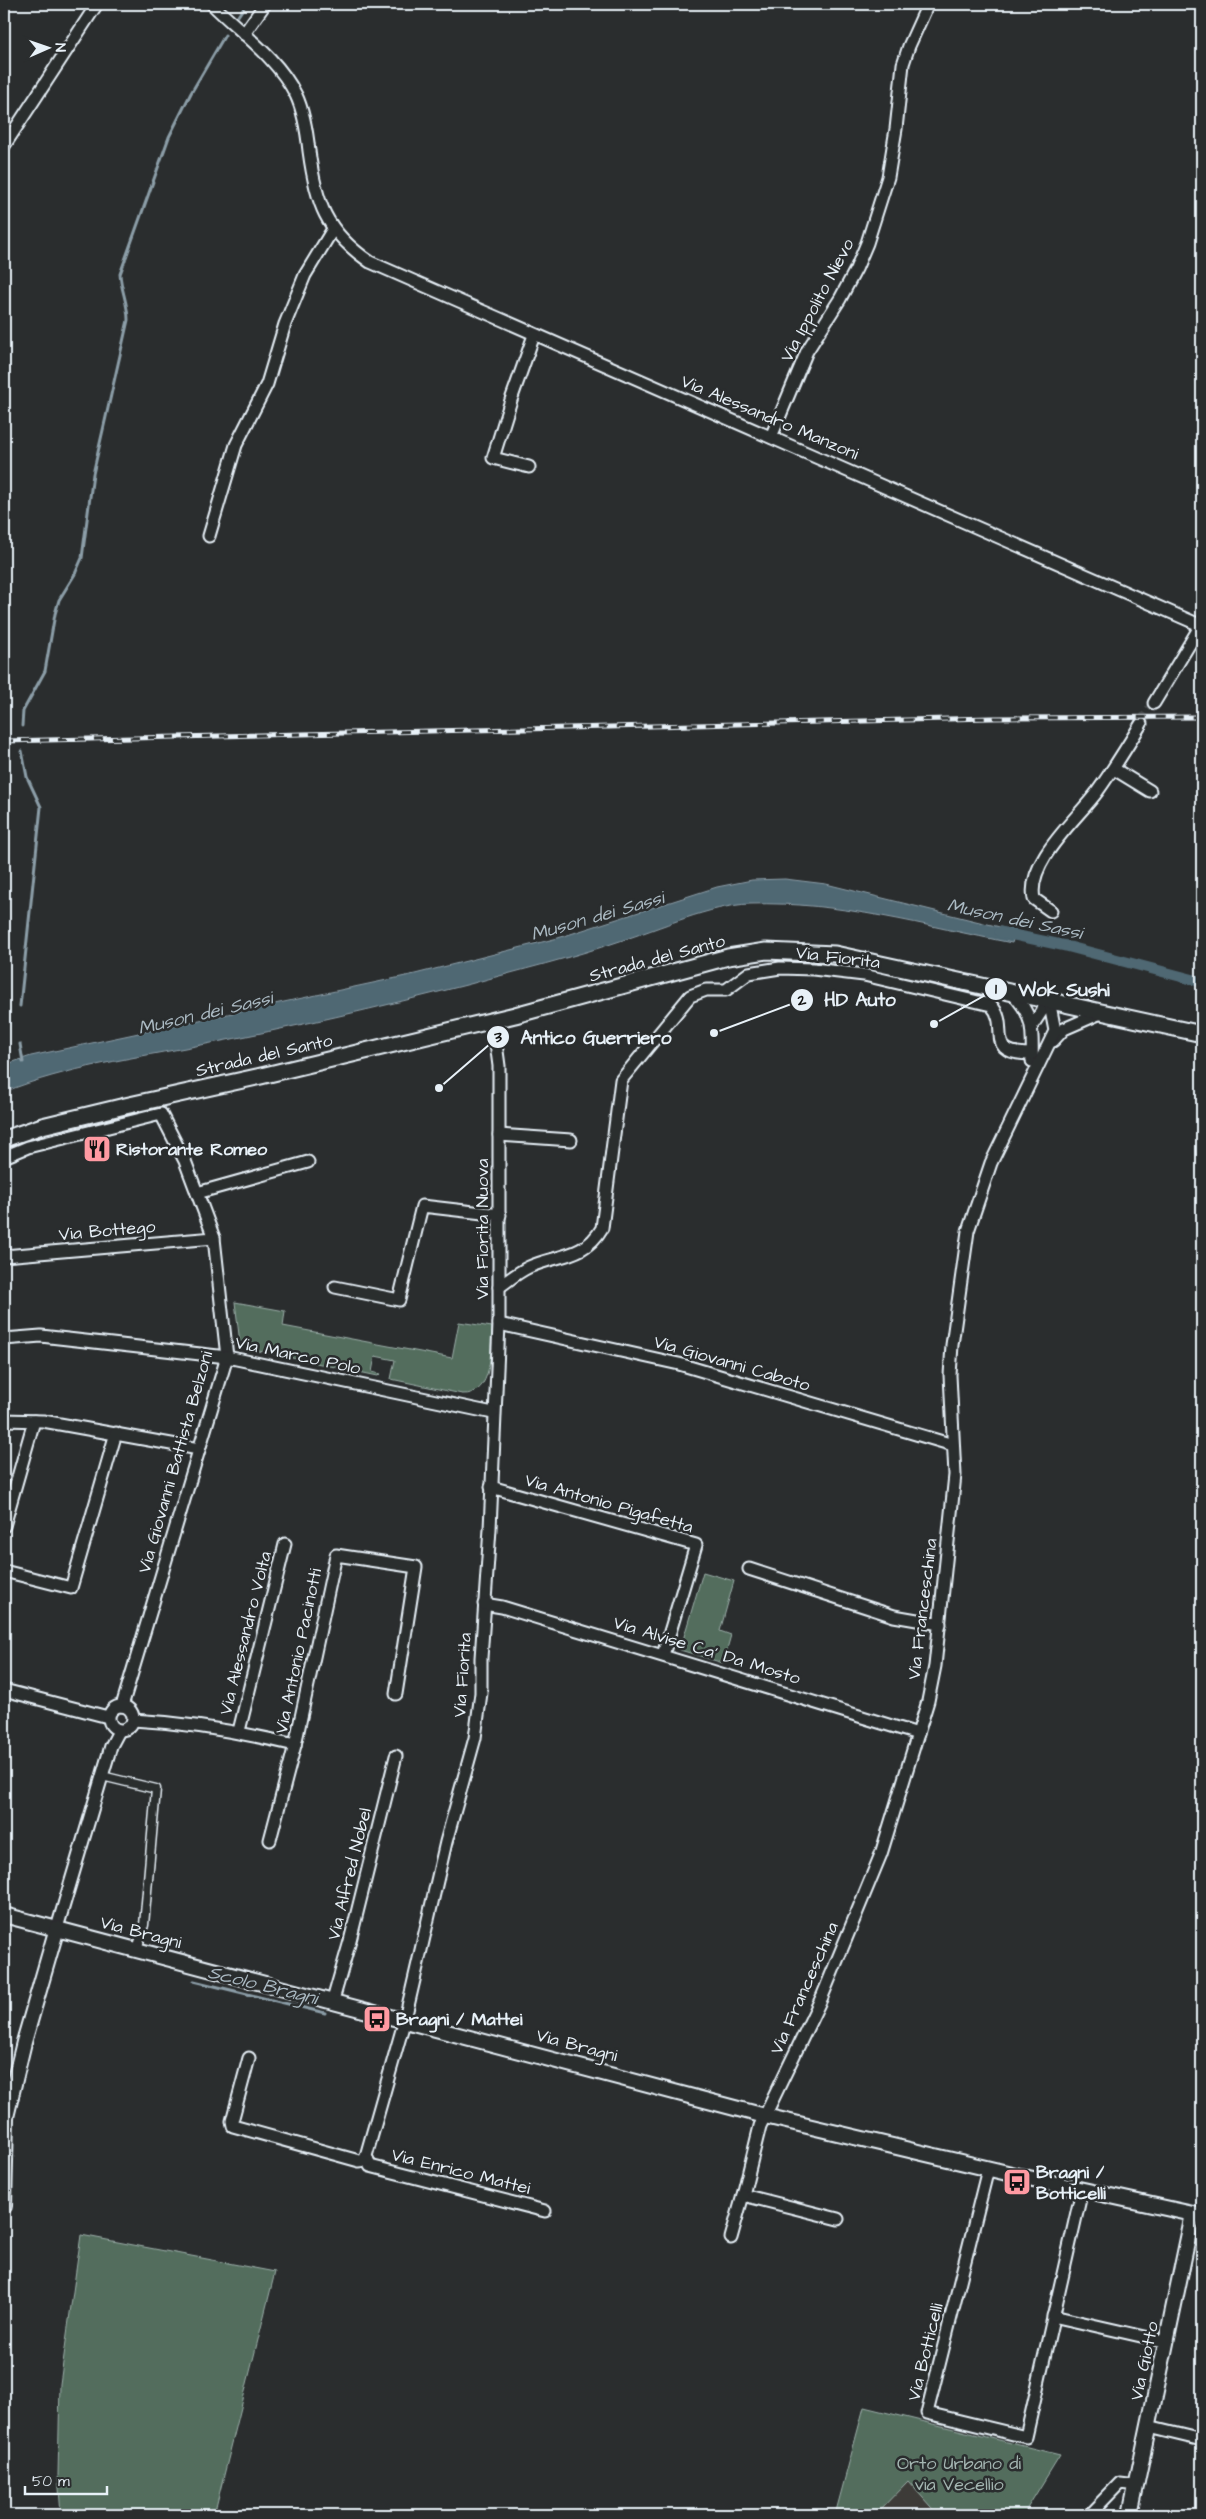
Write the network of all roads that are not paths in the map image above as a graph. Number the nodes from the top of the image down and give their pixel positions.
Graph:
1 (97, 4) edge
2 (212, 4) edge
3 (265, 4) edge
4 (928, 4) edge
5 (244, 34) junction
6 (4, 146) edge
7 (333, 229) junction
8 (534, 335) junction
9 (771, 437) junction
10 (529, 467) dead end
11 (209, 536) dead end
12 (1202, 625) edge
13 (1154, 703) tunnel mouth
14 (1141, 724) tunnel mouth
15 (1114, 769) junction
16 (1150, 791) dead end
17 (1051, 911) dead end
18 (1010, 992) junction
19 (1049, 1000) junction
20 (1104, 1012) junction
21 (493, 1021) junction
22 (1032, 1026) junction
23 (1202, 1034) edge
24 (1048, 1046) junction
25 (1032, 1054) junction
26 (1026, 1087) junction
27 (125, 1106) junction
28 (129, 1121) junction
29 (499, 1134) junction
30 (4, 1139) edge
31 (571, 1140) dead end
32 (4, 1157) edge
33 (308, 1162) dead end
34 (197, 1194) junction
35 (500, 1215) junction
36 (214, 1238) junction
37 (4, 1256) edge
38 (335, 1287) dead end
39 (499, 1287) junction
40 (499, 1324) junction
41 (4, 1339) edge
42 (227, 1357) junction
43 (493, 1413) junction
44 (4, 1420) edge
45 (34, 1421) junction
46 (116, 1433) junction
47 (953, 1444) junction
48 (199, 1449) junction
49 (492, 1487) junction
50 (4, 1526) edge
51 (285, 1544) dead end
52 (749, 1569) dead end
53 (4, 1572) edge
54 (484, 1604) junction
55 (940, 1624) junction
56 (663, 1655) junction
57 (4, 1690) edge
58 (396, 1694) dead end
59 (122, 1706) junction
60 (108, 1716) junction
61 (133, 1720) junction
62 (119, 1730) junction
63 (240, 1731) junction
64 (918, 1734) junction
65 (295, 1745) junction
66 (396, 1756) dead end
67 (102, 1776) junction
68 (270, 1840) dead end
69 (4, 1915) edge
70 (57, 1928) junction
71 (137, 1950) junction
72 (333, 2000) junction
73 (404, 2019) junction
74 (249, 2058) dead end
75 (765, 2116) junction
76 (368, 2160) junction
77 (988, 2169) junction
78 (1082, 2190) junction
79 (743, 2194) junction
80 (4, 2206) edge
81 (546, 2211) dead end
82 (1198, 2215) edge
83 (838, 2219) dead end
84 (731, 2238) dead end
85 (1053, 2316) junction
86 (1167, 2342) junction
87 (1148, 2427) junction
88 (1202, 2440) edge
89 (1137, 2485) junction
90 (1089, 2515) edge
91 (1130, 2515) edge

1 - 6 street
2 - 5 street, Via Alessandro Manzoni
3 - 5 street
4 - 9 street, Via Ippolito Nievo
5 - 7 street, Via Alessandro Manzoni
7 - 8 street, Via Alessandro Manzoni
7 - 11 street
8 - 9 street, Via Alessandro Manzoni
8 - 10 street
9 - 12 street, Via Alessandro Manzoni
12 - 13 street, Via Alessandro Manzoni
14 - 15 street
15 - 16 street
15 - 17 street
18 - 19 main road, Strada del Santo
18 - 21 main road, Strada del Santo
18 - 22 street, Via Franceschina
19 - 20 main road, Strada del Santo
19 - 22 street
19 - 24 street, Via Franceschina
20 - 23 main road, Strada del Santo
20 - 24 street, Via Franceschina
21 - 27 main road, Strada del Santo
21 - 29 street, Via Fiorita Nuova
22 - 25 street, Via Franceschina
24 - 26 street, Via Franceschina
25 - 26 street, Via Franceschina
25 - 39 street, Via Fiorita
26 - 47 street, Via Franceschina
27 - 28 street
27 - 30 main road, Strada del Santo
28 - 32 street
28 - 34 street, Via Giovanni Battista Belzoni
29 - 31 street, Via Fiorita Nuova
29 - 35 street, Via Fiorita Nuova
33 - 34 street
34 - 36 street, Via Giovanni Battista Belzoni
35 - 38 street
35 - 39 street, Via Fiorita Nuova
36 - 37 street, Via Bottego
36 - 42 street, Via Giovanni Battista Belzoni
39 - 40 street, Via Fiorita Nuova
40 - 43 street, Via Fiorita
40 - 47 street, Via Giovanni Caboto
41 - 42 street, Via Marco Polo
42 - 43 street, Via Marco Polo
42 - 48 street, Via Giovanni Battista Belzoni
43 - 49 street, Via Fiorita
44 - 45 street
45 - 46 street
45 - 50 street
46 - 48 street
46 - 53 street
47 - 55 street, Via Franceschina
48 - 59 street, Via Giovanni Battista Belzoni
49 - 54 street, Via Fiorita
49 - 56 street, Via Antonio Pigafetta
51 - 63 street, Via Alessandro Volta
52 - 55 street
54 - 56 street, Via Alvise Ca' Da Mosto
54 - 73 street, Via Fiorita
55 - 64 street, Via Franceschina
56 - 64 street, Via Alvise Ca' Da Mosto
57 - 60 street
58 - 65 street, Via Antonio Pacinotti
59 - 60 street
59 - 61 street
60 - 62 street
61 - 62 street
61 - 63 street, Via Alessandro Volta
62 - 67 street
63 - 65 street, Via Alessandro Volta
64 - 75 street, Via Franceschina
65 - 68 street, Via Antonio Pacinotti
66 - 72 street, Via Alfred Nobel
67 - 70 street
67 - 71 street
69 - 70 street, Via Bragni
70 - 71 street, Via Bragni
70 - 80 street
71 - 72 street, Via Bragni
72 - 73 street, Via Bragni
73 - 75 street, Via Bragni
73 - 76 street, Via Enrico Mattei
74 - 76 street
75 - 77 street, Via Bragni
75 - 79 street
76 - 81 street, Via Enrico Mattei
77 - 78 street, Via Bragni
77 - 85 street, Via Botticelli
78 - 82 street, Via Bragni
78 - 85 street, Via Botticelli
79 - 83 street
79 - 84 street
82 - 86 street, Via Giotto
85 - 86 street
86 - 87 street, Via Giotto
87 - 88 street
87 - 89 street, Via Giotto
89 - 90 street
89 - 91 street, Via Giotto

